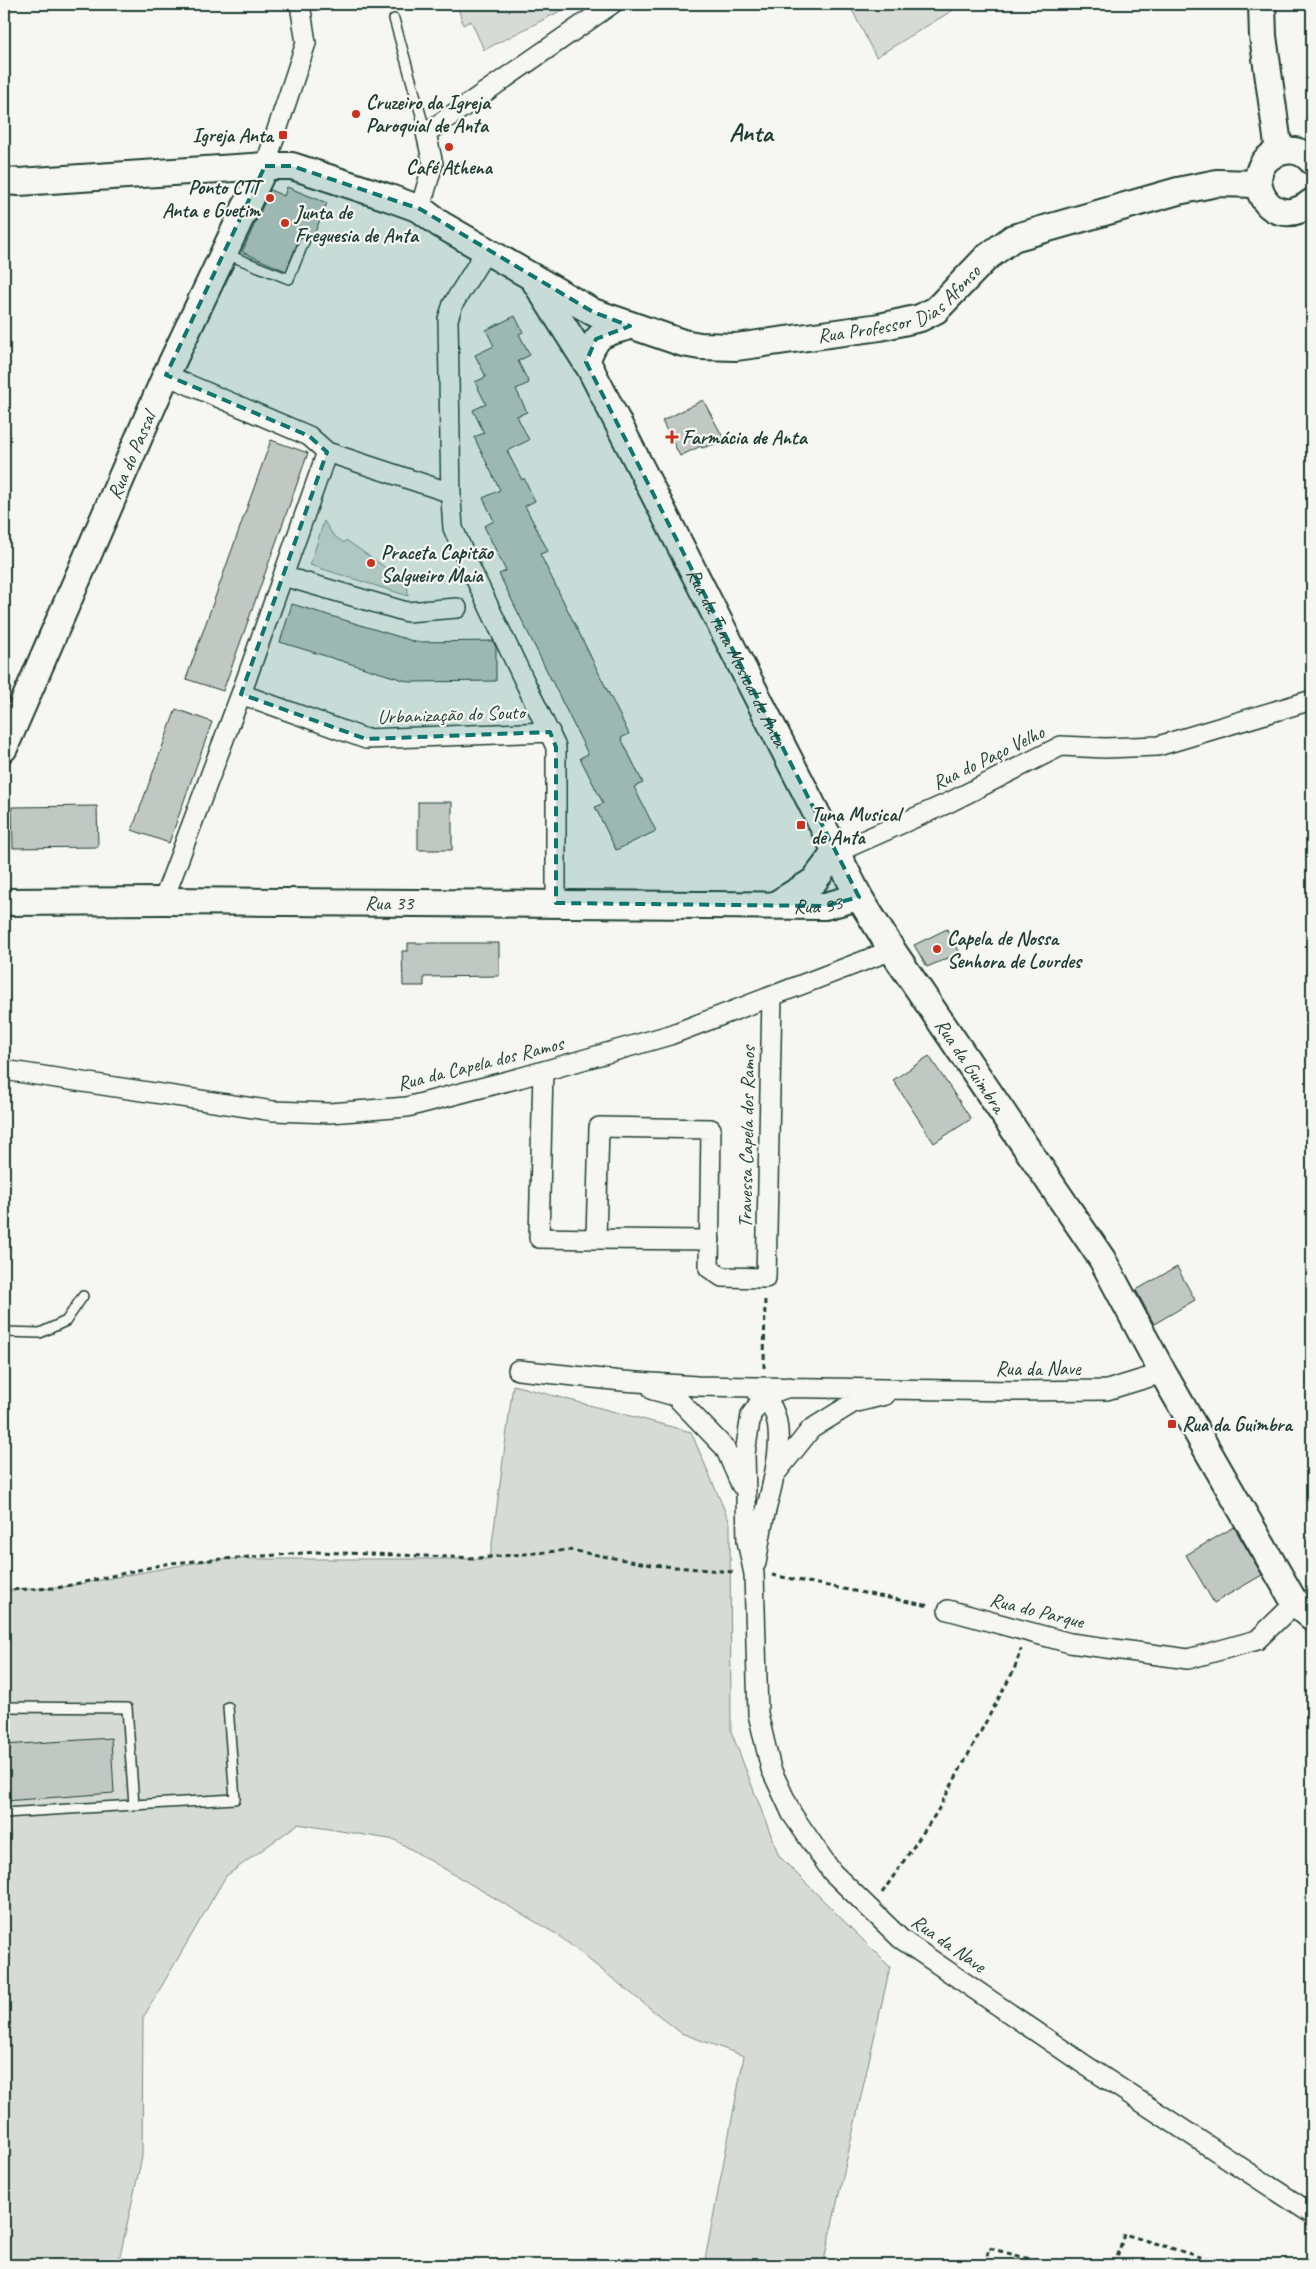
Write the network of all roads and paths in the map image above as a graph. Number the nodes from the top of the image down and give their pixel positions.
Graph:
1 (300, 4) edge
2 (612, 4) edge
3 (1262, 4) edge
4 (394, 19) dead end
5 (426, 133) junction
6 (1279, 152) junction
7 (1312, 161) edge
8 (265, 166) junction
9 (4, 181) edge
10 (1258, 184) junction
11 (1312, 202) edge
12 (420, 209) junction
13 (304, 242) dead end
14 (486, 251) junction
15 (224, 253) junction
16 (533, 278) junction
17 (593, 312) junction
18 (630, 326) junction
19 (569, 336) junction
20 (586, 362) junction
21 (166, 375) junction
22 (327, 452) junction
23 (451, 492) junction
24 (283, 576) junction
25 (457, 608) dead end
26 (241, 694) junction
27 (1312, 700) edge
28 (550, 732) junction
29 (4, 748) edge
30 (836, 853) junction
31 (859, 897) junction
32 (163, 901) junction
33 (4, 902) edge
34 (556, 903) junction
35 (775, 905) junction
36 (892, 950) junction
37 (772, 997) junction
38 (4, 1070) edge
39 (543, 1071) junction
40 (596, 1239) junction
41 (710, 1240) junction
42 (766, 1278) junction
43 (83, 1296) dead end
44 (4, 1332) edge
45 (518, 1370) dead end
46 (1163, 1374) junction
47 (622, 1382) junction
48 (910, 1389) junction
49 (764, 1391) junction
50 (776, 1473) junction
51 (746, 1506) junction
52 (754, 1574) junction
53 (4, 1590) edge
54 (948, 1610) joint
55 (1304, 1610) edge
56 (1027, 1632) junction
57 (4, 1707) edge
58 (228, 1707) dead end
59 (134, 1805) junction
60 (4, 1813) edge
61 (870, 1910) junction
62 (1312, 2214) edge
63 (985, 2265) edge
64 (1052, 2265) edge
65 (1115, 2265) edge
66 (1205, 2265) edge

1 - 8 street
2 - 5 street
3 - 6 street
4 - 5 lane
5 - 12 street
6 - 7 street
6 - 10 street
8 - 9 street, Rua Professor Dias Afonso
8 - 12 street, Rua Professor Dias Afonso
8 - 15 street, Rua do Passal
10 - 11 street
10 - 18 street, Rua Professor Dias Afonso
12 - 14 street, Rua Professor Dias Afonso
13 - 15 lane
14 - 16 street, Rua Professor Dias Afonso
14 - 23 street, Urbanização do Souto
15 - 21 street, Rua do Passal
16 - 17 street, Rua Professor Dias Afonso
16 - 19 street, Rua da Tuna Musical de Anta
17 - 18 street, Rua Professor Dias Afonso
17 - 19 street
18 - 20 street
19 - 20 street, Rua da Tuna Musical de Anta
20 - 30 street, Rua da Tuna Musical de Anta
21 - 22 street
21 - 29 street, Rua do Passal
22 - 23 street
22 - 24 street
23 - 28 street, Urbanização do Souto
24 - 25 street
24 - 26 street
26 - 28 street, Urbanização do Souto
26 - 32 street
27 - 30 street, Rua do Paço Velho
28 - 34 street, Urbanização do Souto
30 - 31 street, Rua da Tuna Musical de Anta
30 - 35 street, Rua 33
31 - 35 street, Rua 33
31 - 36 street, Rua da Tuna Musical de Anta
32 - 33 street, Rua 33
32 - 34 street, Rua 33
34 - 35 street, Rua 33
36 - 37 street, Rua da Capela dos Ramos
36 - 46 street, Rua da Guimbra
37 - 39 street, Rua da Capela dos Ramos
37 - 42 street, Travessa Capela dos Ramos
38 - 39 street, Rua da Capela dos Ramos
39 - 40 street
40 - 41 street
40 - 41 street
41 - 42 street
42 - 49 path
43 - 44 lane
45 - 47 street, Rua da Nave
46 - 48 street, Rua da Nave
46 - 55 street, Rua da Guimbra
47 - 49 street, Rua da Nave
47 - 51 street, Rua da Nave
48 - 49 street, Rua da Nave
48 - 50 street, Rua da Nave
49 - 50 street, Rua da Nave
49 - 51 street, Rua da Nave
50 - 52 street, Rua da Nave
51 - 52 street, Rua da Nave
52 - 53 path
52 - 54 path
52 - 61 street, Rua da Nave
54 - 56 street, Rua do Parque
55 - 56 street, Rua do Parque
56 - 61 path
57 - 59 lane
58 - 59 lane
59 - 60 lane
61 - 62 street, Rua da Nave
63 - 64 path
65 - 66 path

